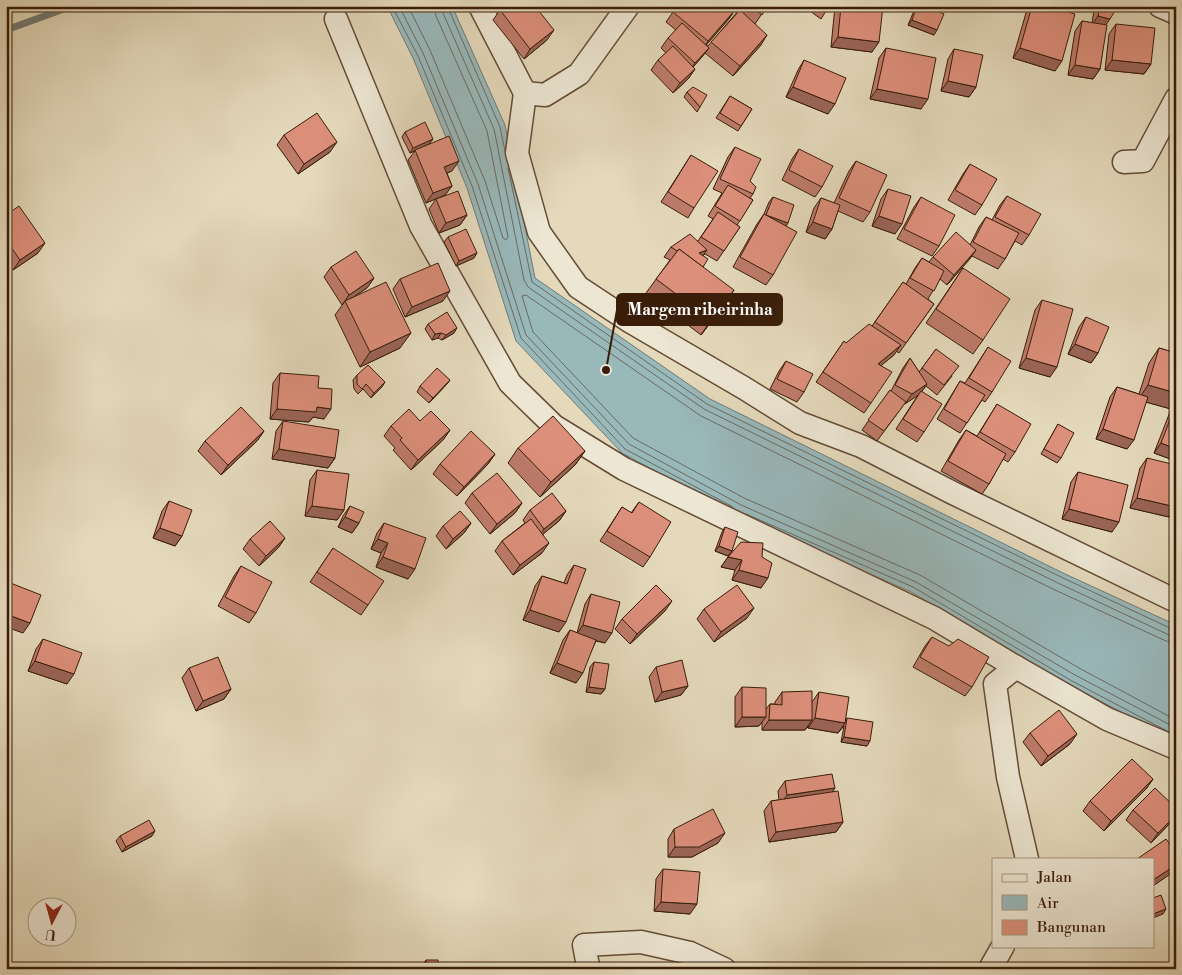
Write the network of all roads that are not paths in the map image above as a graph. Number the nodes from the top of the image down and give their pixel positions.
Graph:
1 (480, 6) edge
2 (628, 6) edge
3 (1160, 6) edge
4 (1176, 13) edge
5 (336, 19) dead end
6 (525, 94) junction
7 (1176, 98) edge
8 (1124, 162) dead end
9 (1176, 601) edge
10 (1016, 667) junction
11 (1176, 748) edge
12 (1027, 858) edge
13 (1002, 948) edge
14 (587, 969) edge
15 (724, 969) edge
16 (990, 969) edge

1 - 6 street
2 - 6 street
3 - 4 street
5 - 10 street
6 - 9 street
7 - 8 street
10 - 11 street
10 - 12 street
13 - 16 street
14 - 15 street

